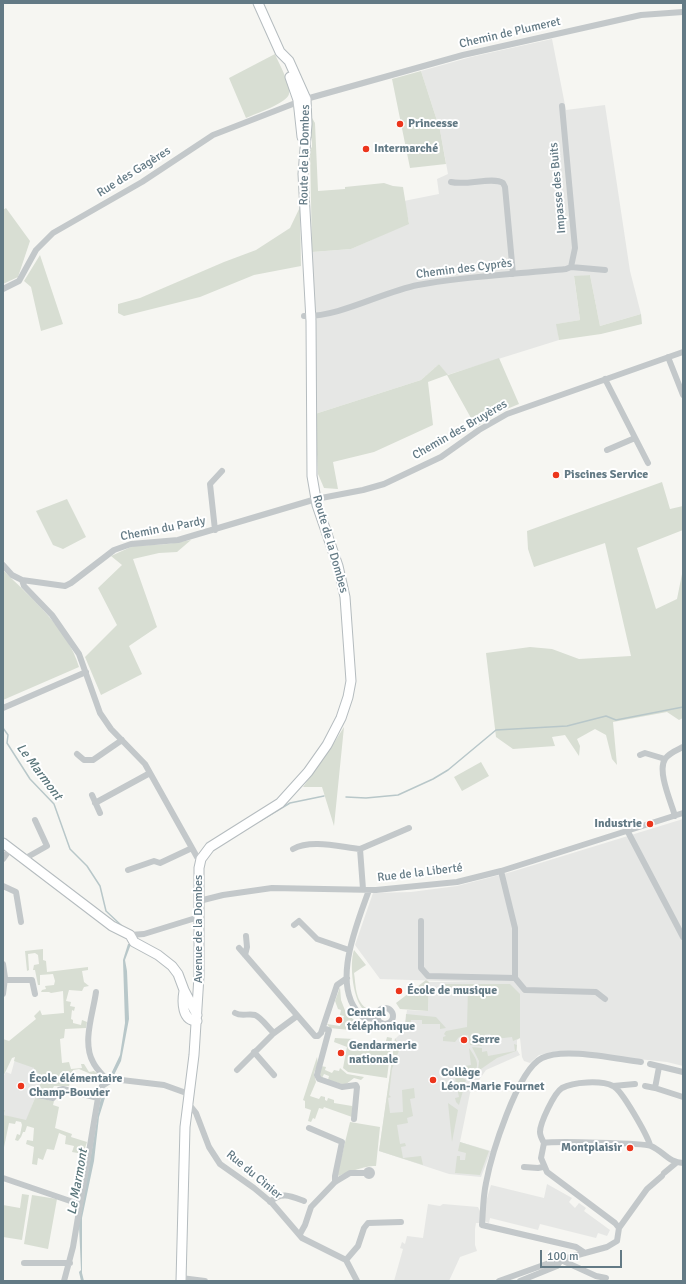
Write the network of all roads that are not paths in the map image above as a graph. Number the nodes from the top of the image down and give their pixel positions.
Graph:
1 (258, 3) edge
2 (683, 12) edge
3 (302, 100) junction
4 (562, 106) dead end
5 (451, 182) dead end
6 (571, 267) junction
7 (605, 270) dead end
8 (513, 274) junction
9 (3, 289) edge
10 (307, 316) junction
11 (683, 352) edge
12 (668, 357) junction
13 (605, 379) junction
14 (683, 395) edge
15 (635, 438) junction
16 (607, 450) dead end
17 (648, 463) dead end
18 (222, 471) dead end
19 (316, 499) junction
20 (215, 530) junction
21 (3, 565) edge
22 (22, 580) junction
23 (86, 672) junction
24 (3, 708) edge
25 (122, 740) junction
26 (683, 747) edge
27 (77, 754) dead end
28 (640, 755) dead end
29 (665, 759) junction
30 (150, 773) junction
31 (92, 795) dead end
32 (95, 802) junction
33 (272, 808) joint
34 (100, 813) dead end
35 (683, 814) edge
36 (675, 816) junction
37 (35, 820) dead end
38 (409, 828) dead end
39 (628, 832) junction
40 (6, 846) edge
41 (192, 848) junction
42 (293, 849) dead end
43 (360, 849) junction
44 (3, 859) edge
45 (24, 859) junction
46 (202, 859) junction
47 (128, 870) dead end
48 (500, 871) junction
49 (3, 886) edge
50 (366, 890) junction
51 (200, 901) junction
52 (199, 917) junction
53 (421, 921) dead end
54 (21, 922) dead end
55 (294, 925) dead end
56 (318, 930) dead end
57 (130, 935) junction
58 (246, 936) dead end
59 (683, 937) edge
60 (317, 939) junction
61 (239, 948) dead end
62 (349, 950) junction
63 (245, 955) junction
64 (3, 964) edge
65 (347, 978) junction
66 (515, 978) junction
67 (5, 980) junction
68 (96, 992) dead end
69 (3, 994) edge
70 (35, 994) dead end
71 (605, 999) dead end
72 (235, 1013) dead end
73 (297, 1016) junction
74 (197, 1018) junction
75 (378, 1019) dead end
76 (323, 1028) junction
77 (274, 1034) junction
78 (254, 1052) junction
79 (641, 1062) dead end
80 (650, 1064) dead end
81 (659, 1066) junction
82 (237, 1070) dead end
83 (683, 1072) edge
84 (274, 1075) dead end
85 (108, 1081) junction
86 (635, 1084) dead end
87 (613, 1086) junction
88 (645, 1086) dead end
89 (655, 1088) junction
90 (36, 1094) dead end
91 (683, 1097) edge
92 (98, 1098) junction
93 (189, 1098) junction
94 (354, 1119) dead end
95 (309, 1128) dead end
96 (544, 1143) junction
97 (650, 1146) junction
98 (676, 1163) junction
99 (683, 1163) edge
100 (524, 1167) dead end
101 (543, 1167) junction
102 (367, 1173) dead end
103 (3, 1178) edge
104 (336, 1182) junction
105 (304, 1201) dead end
106 (270, 1202) junction
107 (79, 1204) junction
108 (401, 1222) dead end
109 (619, 1228) junction
110 (300, 1234) junction
111 (585, 1253) junction
112 (346, 1260) junction
113 (561, 1260) junction
114 (24, 1263) dead end
115 (70, 1263) junction
116 (606, 1278) dead end
117 (181, 1279) edge
118 (64, 1281) edge
119 (205, 1281) edge
120 (357, 1281) edge
121 (499, 1281) edge
122 (520, 1281) edge

1 - 3 main road, Route de la Dombes
2 - 3 street, Chemin de Plumeret
3 - 9 street, Rue des Gagères
3 - 10 main road, Route de la Dombes
4 - 6 street, Impasse des Buits
5 - 8 street
6 - 7 street, Chemin des Cyprès
6 - 8 street, Chemin des Cyprès
8 - 10 street, Chemin des Cyprès
10 - 19 main road, Route de la Dombes
11 - 12 street, Chemin des Bruyères
12 - 13 street, Chemin des Bruyères
12 - 14 street
13 - 15 street
13 - 19 street, Chemin des Bruyères
15 - 16 street
15 - 17 street
18 - 20 street
19 - 20 street, Chemin du Pardy
19 - 33 main road, Route de la Dombes
20 - 22 street, Chemin du Pardy
21 - 22 street
22 - 23 street
23 - 24 street
23 - 25 street
25 - 27 street
25 - 30 street
26 - 29 street
28 - 29 street
29 - 36 street
30 - 32 street
30 - 41 street
31 - 32 street
32 - 34 street
33 - 46 main road, Avenue de la Dombes
35 - 36 street, Rue de la Liberté
36 - 39 street, Rue de la Liberté
37 - 45 street
38 - 43 street
39 - 48 street, Rue de la Liberté
39 - 59 street
40 - 44 street
40 - 45 main road
41 - 46 street
41 - 47 street
42 - 43 street
43 - 50 street
45 - 57 main road
46 - 51 main road, Avenue de la Dombes
48 - 50 street, Rue de la Liberté
48 - 66 street
49 - 54 street
50 - 51 street, Rue de la Liberté
50 - 62 street
51 - 52 main road, Avenue de la Dombes
52 - 57 street
52 - 74 main road, Avenue de la Dombes
53 - 66 street
55 - 60 street
56 - 60 street
57 - 74 main road
58 - 63 street
60 - 62 street
61 - 63 street
62 - 65 street
63 - 73 street
64 - 67 street
65 - 75 street
65 - 76 street
66 - 71 street
67 - 69 street
67 - 70 street
68 - 85 street
72 - 77 street
73 - 76 street
73 - 77 street
74 - 93 main road, Avenue de la Dombes
76 - 94 street
77 - 78 street
78 - 82 street
78 - 84 street
79 - 111 street
80 - 81 street
81 - 83 street
81 - 89 street
85 - 92 street
85 - 93 street
86 - 87 street
87 - 96 street
87 - 97 street
88 - 89 street
89 - 91 street
90 - 92 street
92 - 107 street
93 - 106 street, Rue du Cinier
93 - 117 main road, Avenue de la Dombes
95 - 104 street
96 - 97 street
96 - 101 street
97 - 98 street
98 - 99 street
98 - 109 street
100 - 101 street
101 - 109 street
102 - 104 street
103 - 107 street
104 - 110 street
105 - 106 street
106 - 110 street, Rue du Cinier
107 - 115 street
108 - 112 street
109 - 111 street
110 - 112 street, Rue du Cinier
111 - 113 street
112 - 120 street
113 - 116 street
113 - 121 street
113 - 122 street
114 - 115 street
115 - 118 street
117 - 119 street

